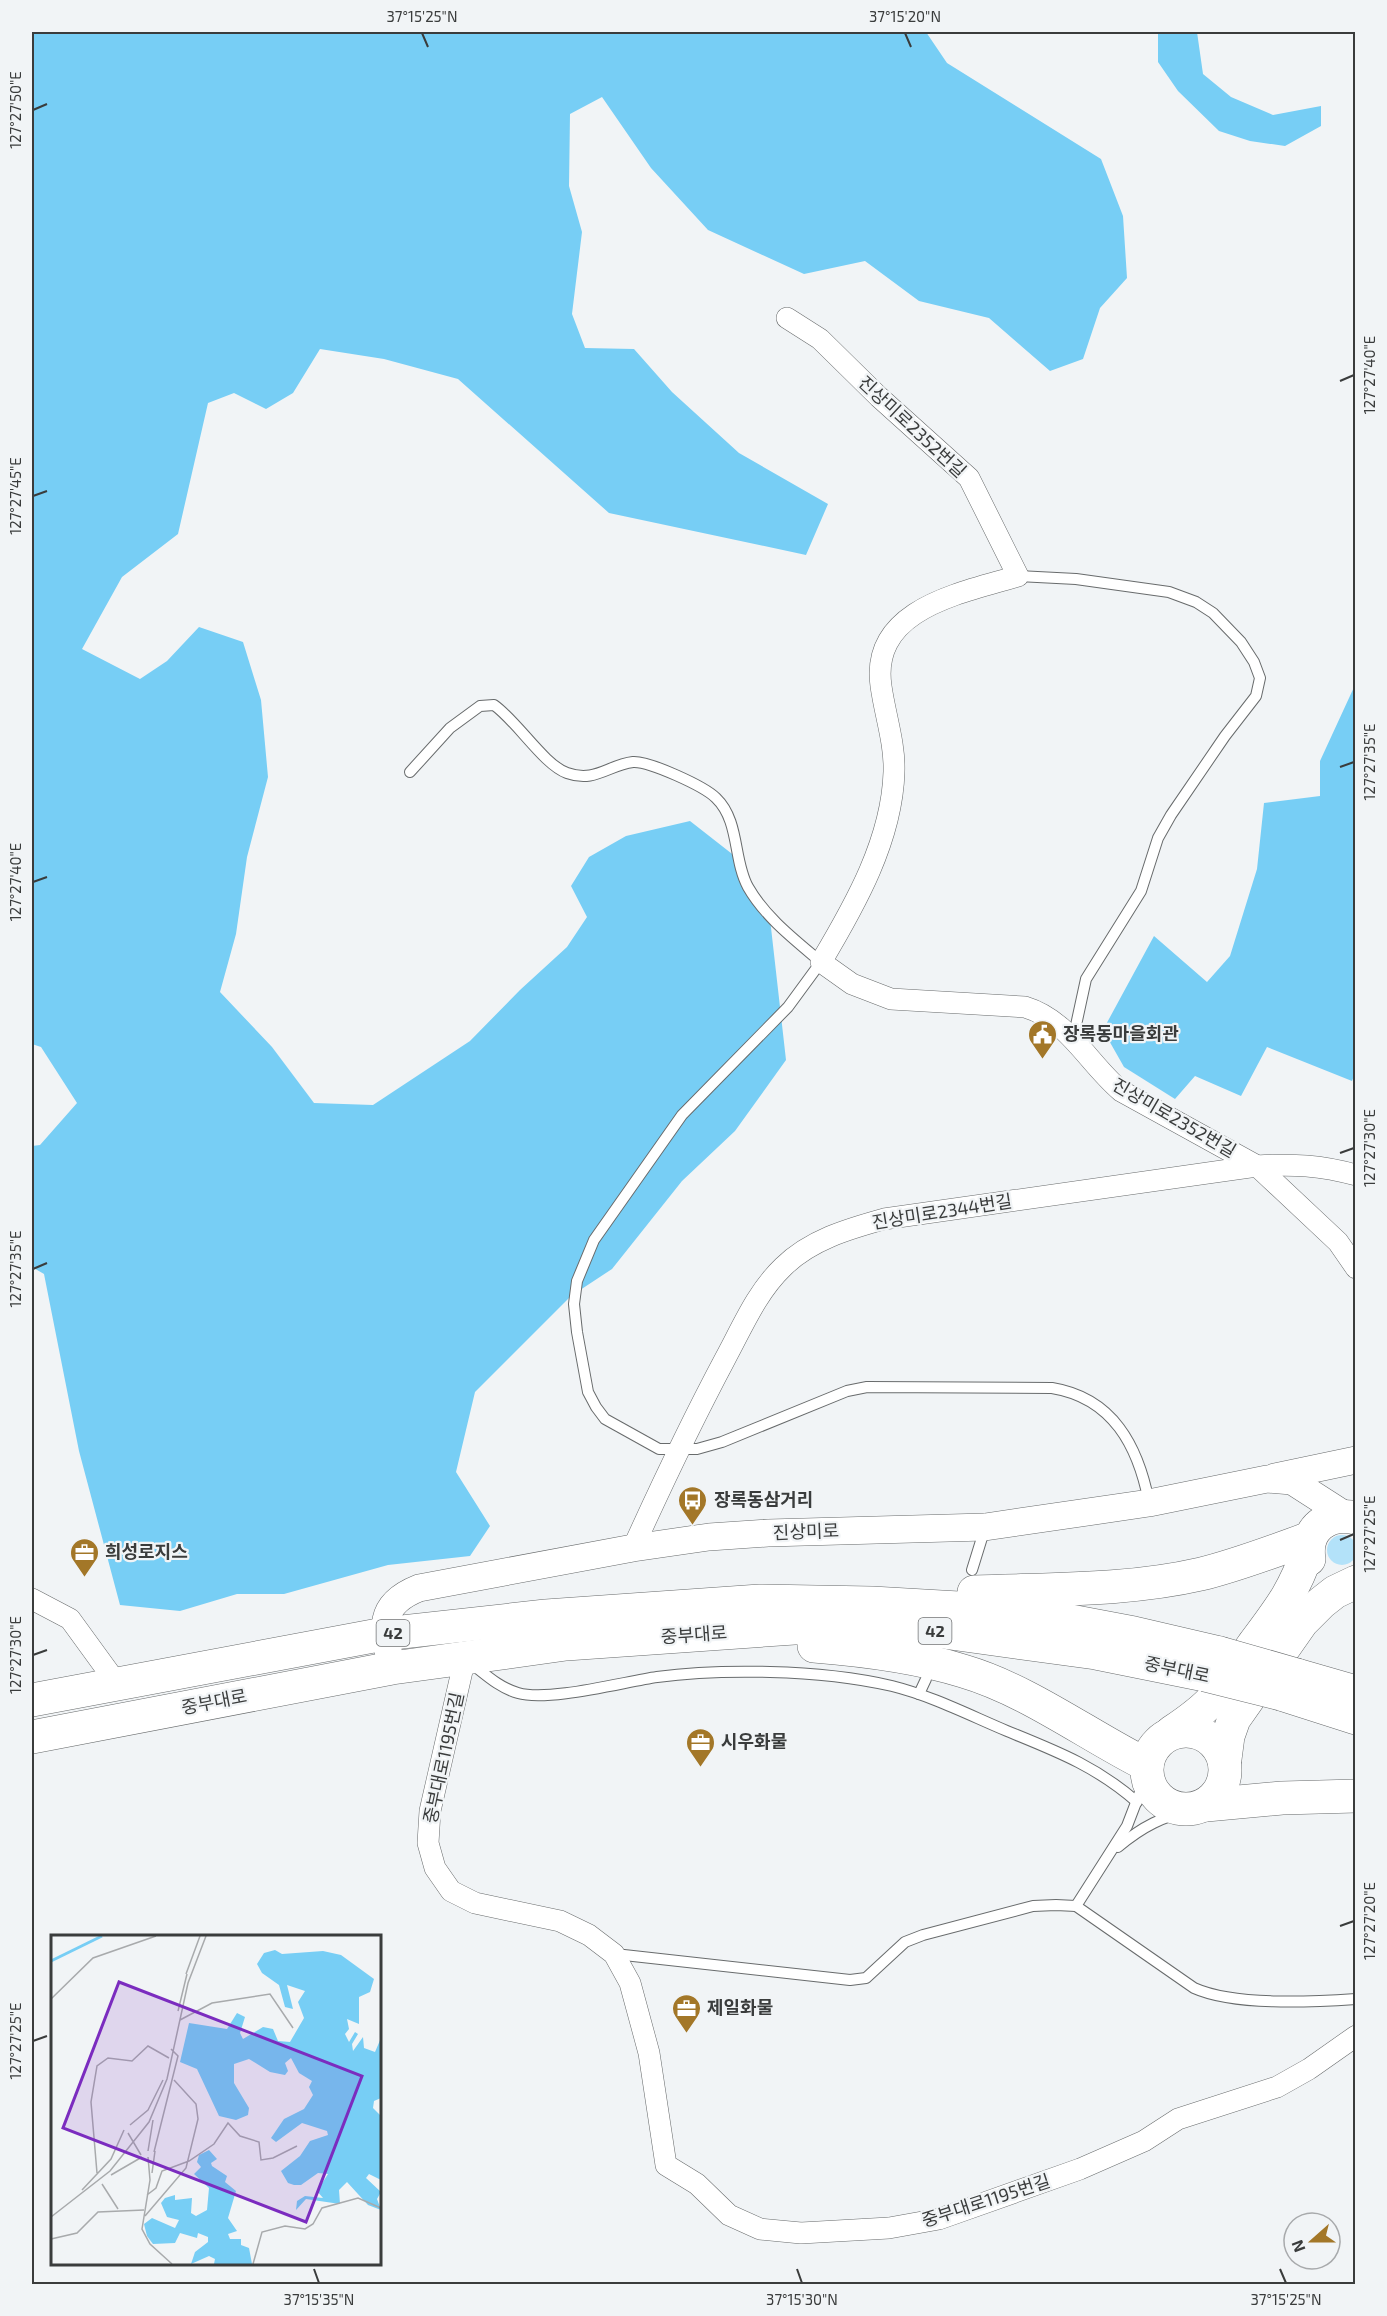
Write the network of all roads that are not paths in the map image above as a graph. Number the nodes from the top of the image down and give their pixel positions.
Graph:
1 (787, 318) dead end
2 (1018, 576) junction
3 (410, 772) dead end
4 (821, 962) junction
5 (1073, 1039) junction
6 (1257, 1166) junction
7 (1356, 1174) edge
8 (1356, 1268) edge
9 (677, 1450) junction
10 (1356, 1460) edge
11 (1280, 1480) junction
12 (1149, 1503) junction
13 (1350, 1517) edge
14 (985, 1527) junction
15 (1311, 1539) junction
16 (633, 1548) junction
17 (972, 1570) dead end
18 (1356, 1582) edge
19 (32, 1599) edge
20 (759, 1600) junction
21 (384, 1634) junction
22 (662, 1637) junction
23 (465, 1658) junction
24 (1212, 1664) junction
25 (392, 1668) junction
26 (926, 1679) dead end
27 (118, 1685) junction
28 (1289, 1685) junction
29 (1356, 1692) edge
30 (919, 1694) junction
31 (32, 1700) edge
32 (1356, 1718) edge
33 (1172, 1732) junction
34 (32, 1737) edge
35 (1225, 1759) junction
36 (1144, 1780) junction
37 (1356, 1797) edge
38 (1200, 1807) junction
39 (1109, 1855) junction
40 (1076, 1906) junction
41 (614, 1954) junction
42 (1356, 1999) edge
43 (1356, 2036) edge

1 - 2 street, 진상미로2352번길
2 - 4 street
2 - 5 lane
3 - 4 lane
4 - 5 street, 진상미로2352번길
4 - 9 lane
5 - 6 street, 진상미로2352번길
6 - 7 street, 진상미로2344번길
6 - 8 street, 진상미로2352번길
6 - 9 street, 진상미로2344번길
9 - 12 lane
9 - 16 street, 진상미로2344번길
10 - 11 street, 진상미로
11 - 12 street, 진상미로
11 - 13 street
11 - 15 street
12 - 14 street, 진상미로
13 - 15 main road
14 - 16 street, 진상미로
14 - 17 lane
15 - 18 main road
15 - 20 main road
15 - 33 main road
16 - 21 street, 진상미로
18 - 35 main road
19 - 27 street
20 - 21 main road, 중부대로 / 42
20 - 24 main road, 중부대로 / 42
21 - 25 street, 진상미로
21 - 27 main road, 중부대로 / 42
22 - 23 main road, 중부대로 / 42
22 - 24 main road, 중부대로 / 42
22 - 36 main road
23 - 25 main road, 중부대로 / 42
23 - 30 lane
23 - 41 street, 중부대로1195번길
24 - 28 main road, 42, bridge
25 - 34 main road, 중부대로 / 42
26 - 30 lane
27 - 31 main road, 중부대로 / 42
28 - 29 main road, 42
28 - 32 main road, 42
30 - 36 lane
33 - 35 main road
33 - 36 main road
35 - 38 main road
36 - 38 main road
36 - 39 lane
37 - 38 main road
38 - 39 lane
39 - 40 lane
40 - 41 lane
40 - 42 lane
41 - 43 street, 중부대로1195번길

